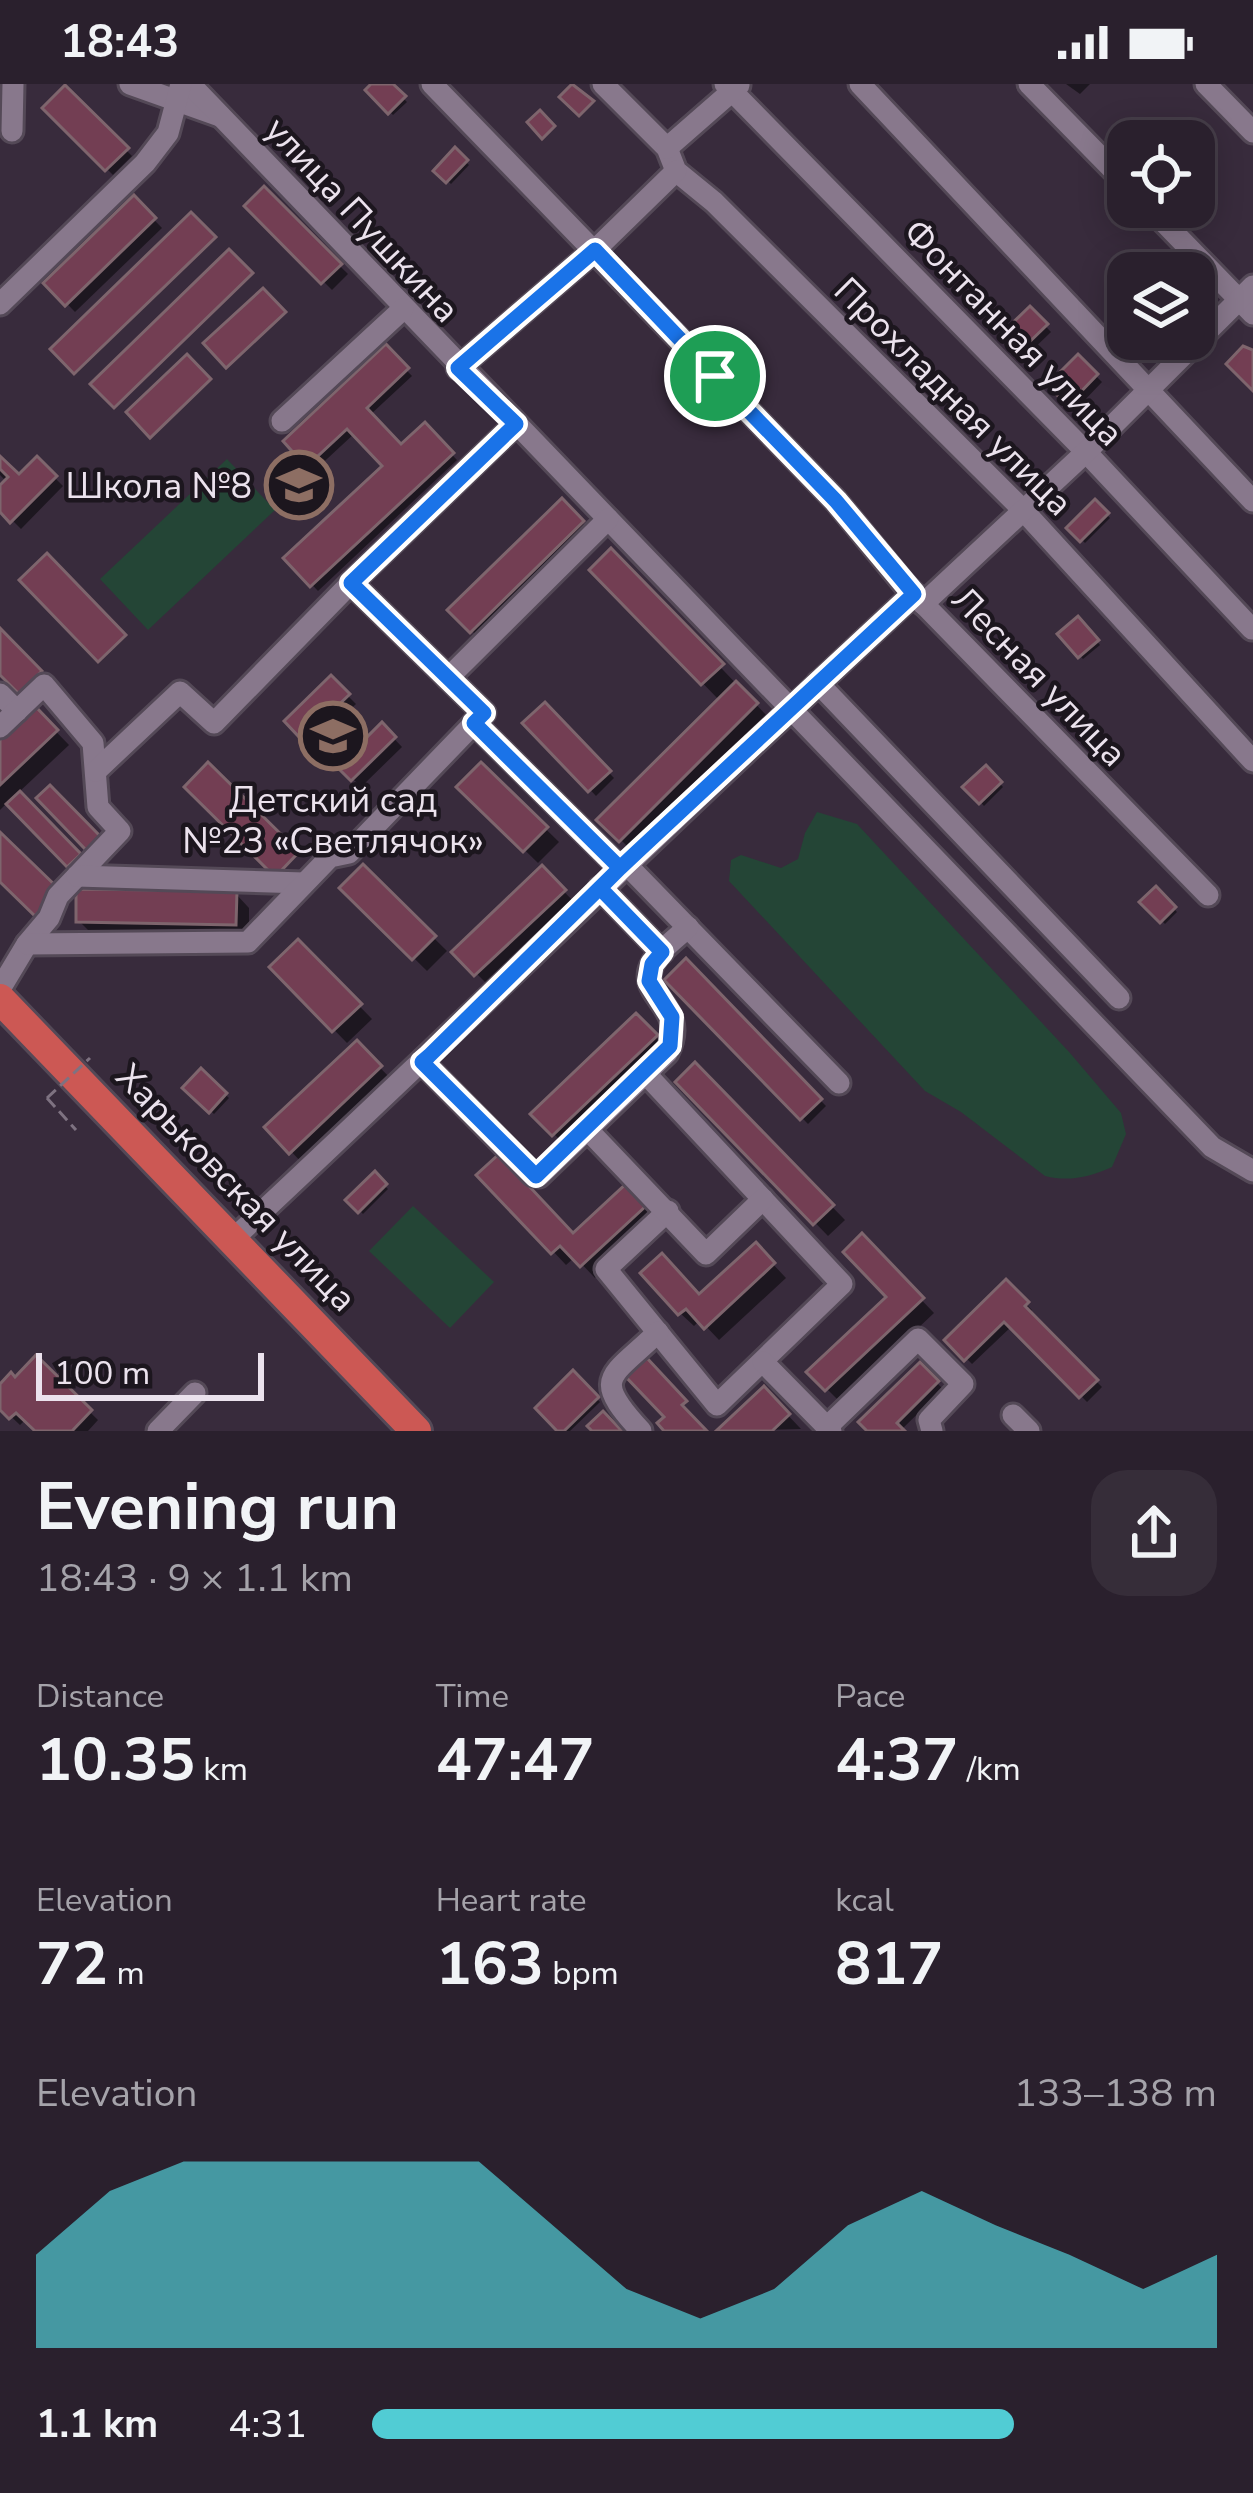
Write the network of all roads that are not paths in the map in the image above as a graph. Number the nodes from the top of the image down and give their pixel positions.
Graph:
1 (13, 84) edge
2 (130, 84) edge
3 (432, 84) edge
4 (603, 84) edge
5 (860, 84) edge
6 (1029, 84) edge
7 (1207, 84) edge
8 (732, 86) edge
9 (182, 90) edge
10 (11, 131) dead end
11 (1253, 132) edge
12 (667, 148) junction
13 (1107, 164) edge
14 (676, 171) junction
15 (1172, 228) edge
16 (595, 250) junction
17 (1249, 300) edge
18 (0, 304) edge
19 (403, 309) junction
20 (458, 368) junction
21 (1146, 391) junction
22 (282, 421) dead end
23 (516, 424) junction
24 (1086, 452) junction
25 (1253, 500) edge
26 (1023, 510) junction
27 (608, 519) junction
28 (351, 583) junction
29 (918, 599) junction
30 (1252, 629) edge
31 (448, 678) junction
32 (818, 683) junction
33 (0, 694) edge
34 (790, 709) junction
35 (8, 719) edge
36 (474, 723) junction
37 (1253, 761) edge
38 (96, 771) junction
39 (623, 866) junction
40 (77, 876) junction
41 (304, 883) junction
42 (600, 888) junction
43 (1208, 895) dead end
44 (688, 927) junction
45 (27, 944) junction
46 (662, 952) junction
47 (0, 988) edge
48 (1119, 998) dead end
49 (0, 999) edge
50 (422, 1062) junction
51 (645, 1073) junction
52 (839, 1083) dead end
53 (587, 1130) junction
54 (1253, 1172) edge
55 (763, 1199) junction
56 (668, 1211) junction
57 (231, 1241) junction
58 (658, 1332) junction
59 (763, 1362) junction
60 (195, 1393) dead end
61 (829, 1429) edge
62 (158, 1431) edge
63 (416, 1431) edge
64 (641, 1431) edge
65 (932, 1431) edge

1 - 10 street
2 - 9 street
3 - 16 street, Лесная улица
4 - 12 street, Прохладная улица
5 - 21 street
6 - 13 street
7 - 11 street
8 - 12 street
8 - 24 street, Фонтанная улица
9 - 18 street
9 - 19 street, улица Пушкина
12 - 14 street, Прохладная улица
14 - 16 street
14 - 26 street, Прохладная улица
15 - 17 street
16 - 20 street
16 - 29 street, Лесная улица
17 - 21 street
19 - 20 street, улица Пушкина
19 - 22 street
20 - 23 street, улица Пушкина
21 - 24 street
21 - 25 street
23 - 27 street, улица Пушкина
23 - 28 street
24 - 26 street
24 - 30 street, Фонтанная улица
26 - 29 street
26 - 37 street, Прохладная улица
27 - 31 street
27 - 34 street, улица Пушкина
28 - 31 street
28 - 38 street
29 - 32 street
29 - 43 street, Лесная улица
31 - 36 street
32 - 34 street
32 - 48 street
33 - 35 street
34 - 39 street
34 - 54 street, улица Пушкина
35 - 38 street
36 - 39 street
36 - 41 street
38 - 40 street
39 - 42 street
39 - 44 street
40 - 41 street
40 - 45 street
41 - 45 street
42 - 46 street
42 - 50 street
44 - 46 street
44 - 52 street
45 - 47 street
46 - 51 street
49 - 57 highway, Харьковская улица
50 - 53 street
50 - 57 street
51 - 53 street
51 - 55 street
53 - 56 street
55 - 56 street
55 - 59 street
56 - 58 street
57 - 63 highway, Харьковская улица
58 - 59 street
58 - 64 street
59 - 61 street
60 - 62 street
61 - 65 street

